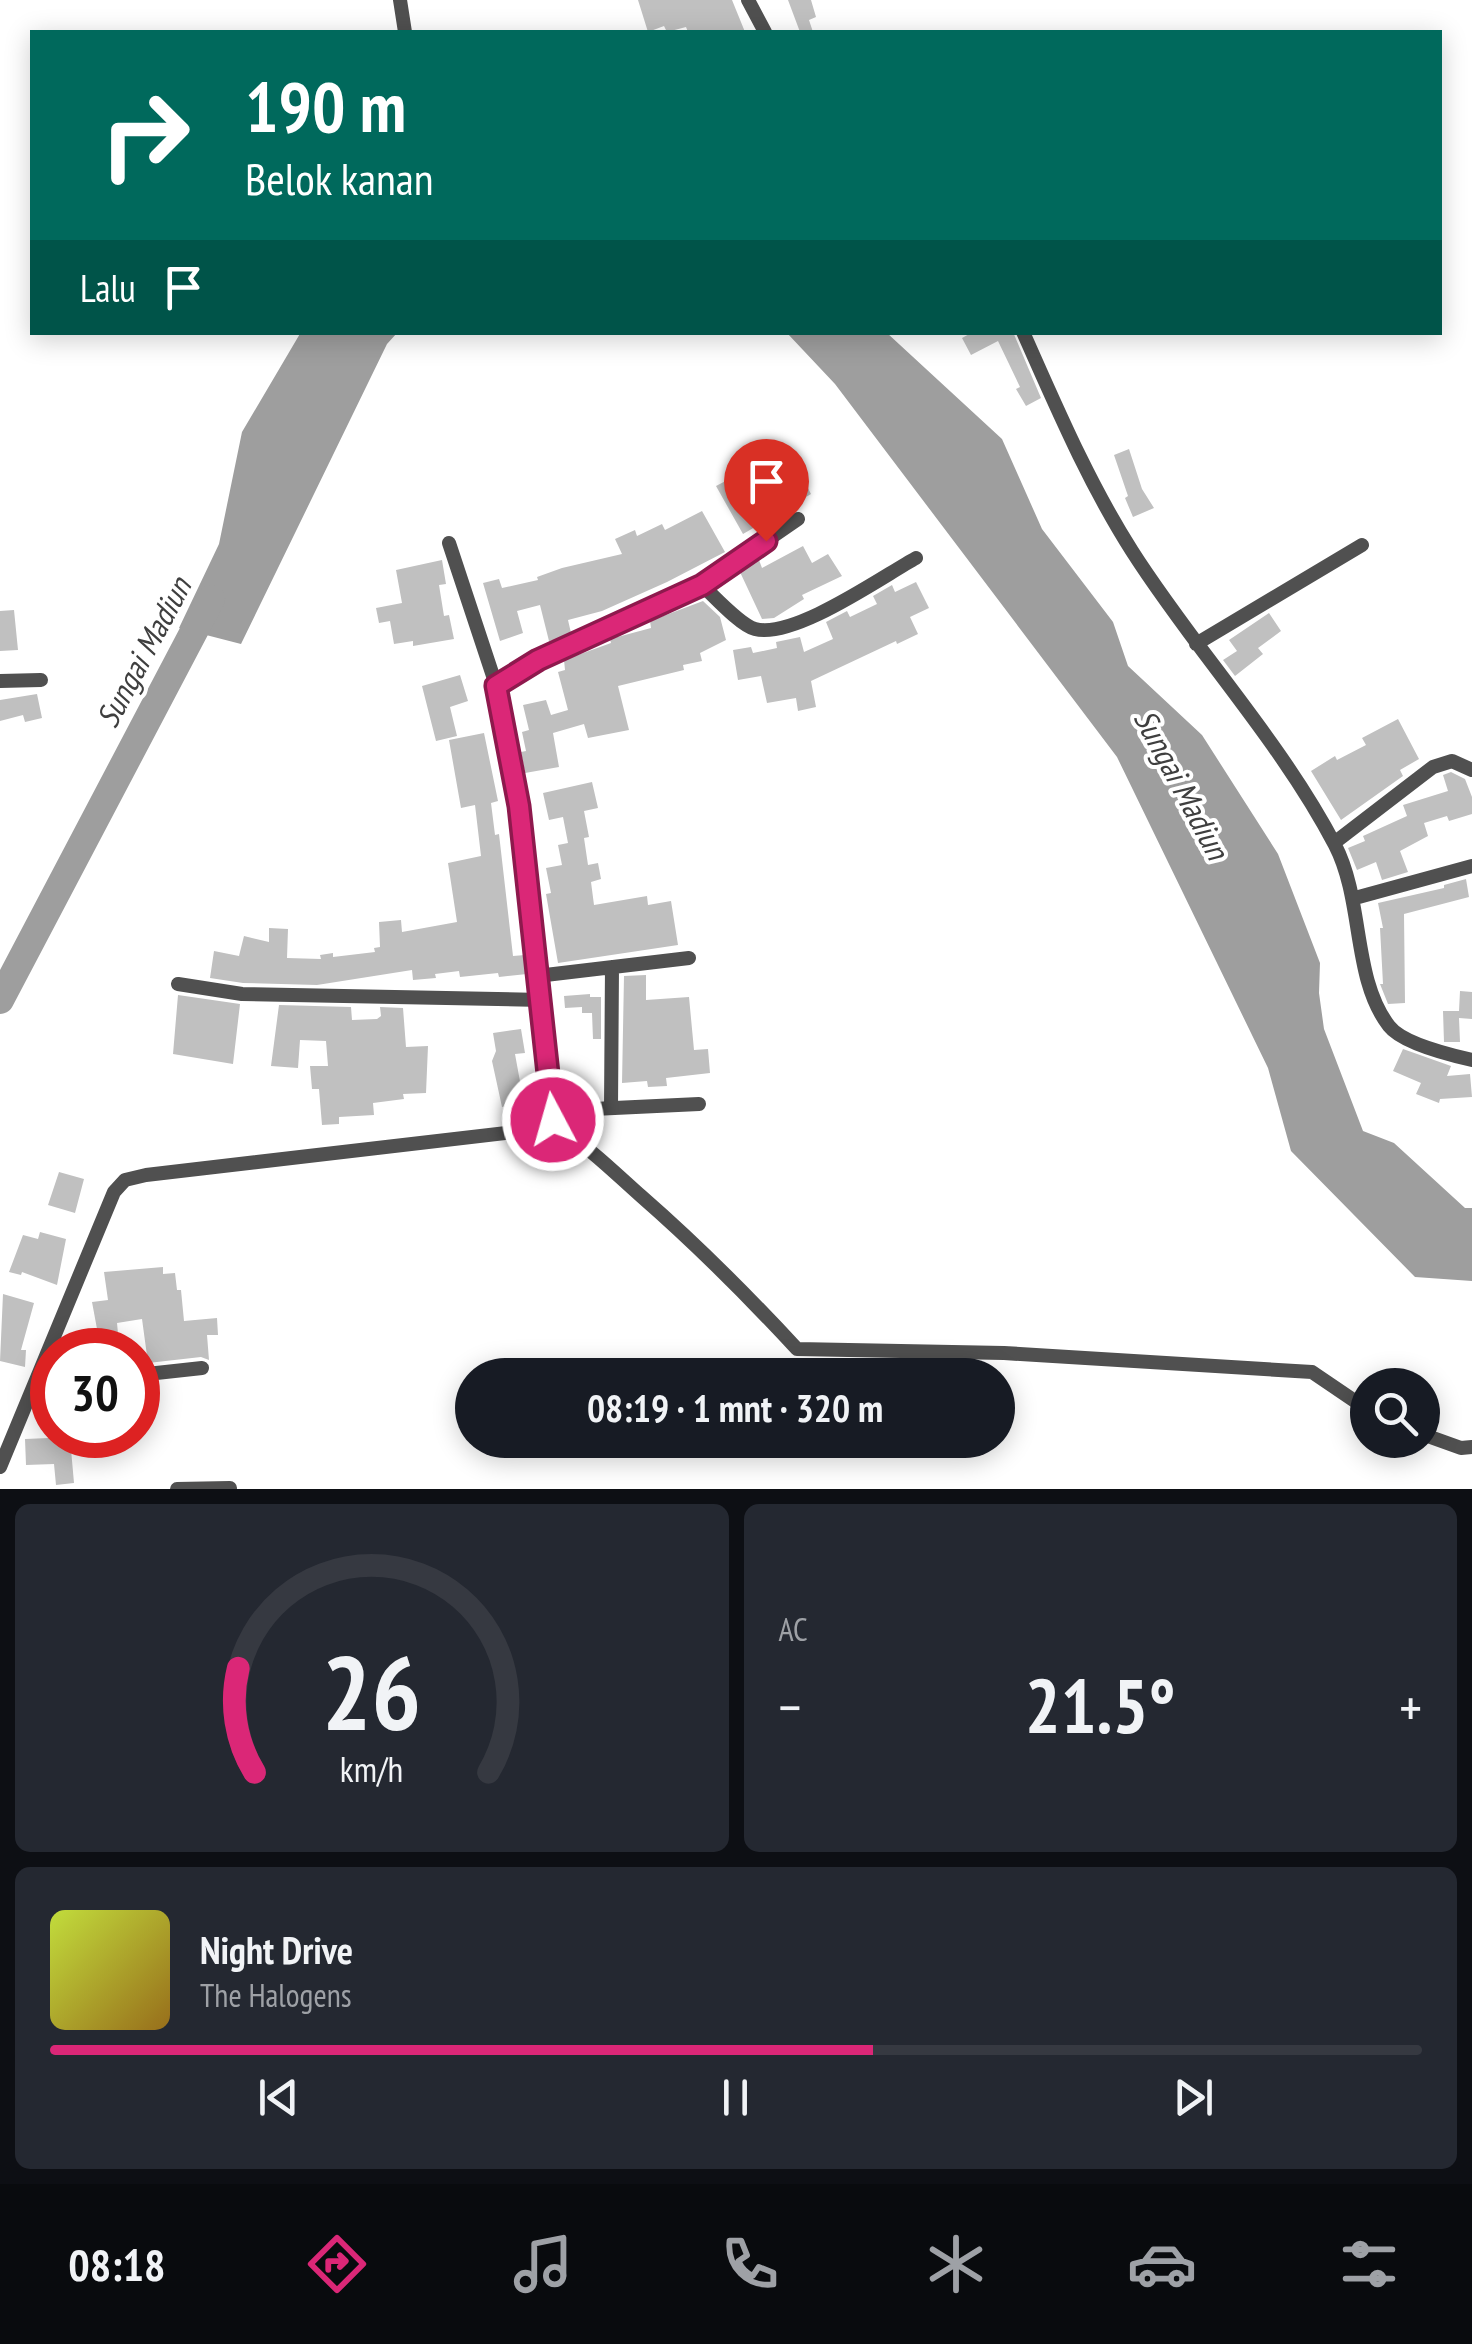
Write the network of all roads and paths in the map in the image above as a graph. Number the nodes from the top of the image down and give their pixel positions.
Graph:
1 (400, 0) edge
2 (748, 0) edge
3 (406, 30) edge
4 (764, 30) edge
5 (1024, 335) edge
6 (798, 519) dead end
7 (450, 543) dead end
8 (1362, 545) dead end
9 (916, 558) dead end
10 (702, 585) junction
11 (1196, 644) junction
12 (41, 680) dead end
13 (0, 681) edge
14 (496, 686) junction
15 (1472, 770) edge
16 (1334, 843) junction
17 (1472, 866) edge
18 (1355, 898) junction
19 (689, 958) dead end
20 (612, 966) junction
21 (537, 976) junction
22 (178, 984) dead end
23 (542, 1000) junction
24 (1472, 1060) edge
25 (700, 1104) dead end
26 (611, 1108) junction
27 (550, 1111) junction
28 (557, 1127) junction
29 (59, 1328) edge
30 (202, 1368) dead end
31 (160, 1373) edge
32 (1350, 1398) edge
33 (30, 1399) edge
34 (1440, 1440) edge
35 (1472, 1448) edge
36 (0, 1467) edge
37 (230, 1488) edge
38 (177, 1489) edge

1 - 3 street
2 - 4 street
5 - 11 street
6 - 10 street
7 - 14 street
8 - 11 street
9 - 10 street
10 - 14 street
11 - 16 street
12 - 13 street
14 - 21 street
15 - 16 street
16 - 18 street
17 - 18 street
18 - 24 street
19 - 20 street
20 - 21 street
20 - 26 street
21 - 23 street
22 - 23 street
23 - 27 street
25 - 26 street
26 - 27 street
27 - 28 street
28 - 29 street
28 - 32 street
30 - 31 street
33 - 36 street
34 - 35 street
37 - 38 street

